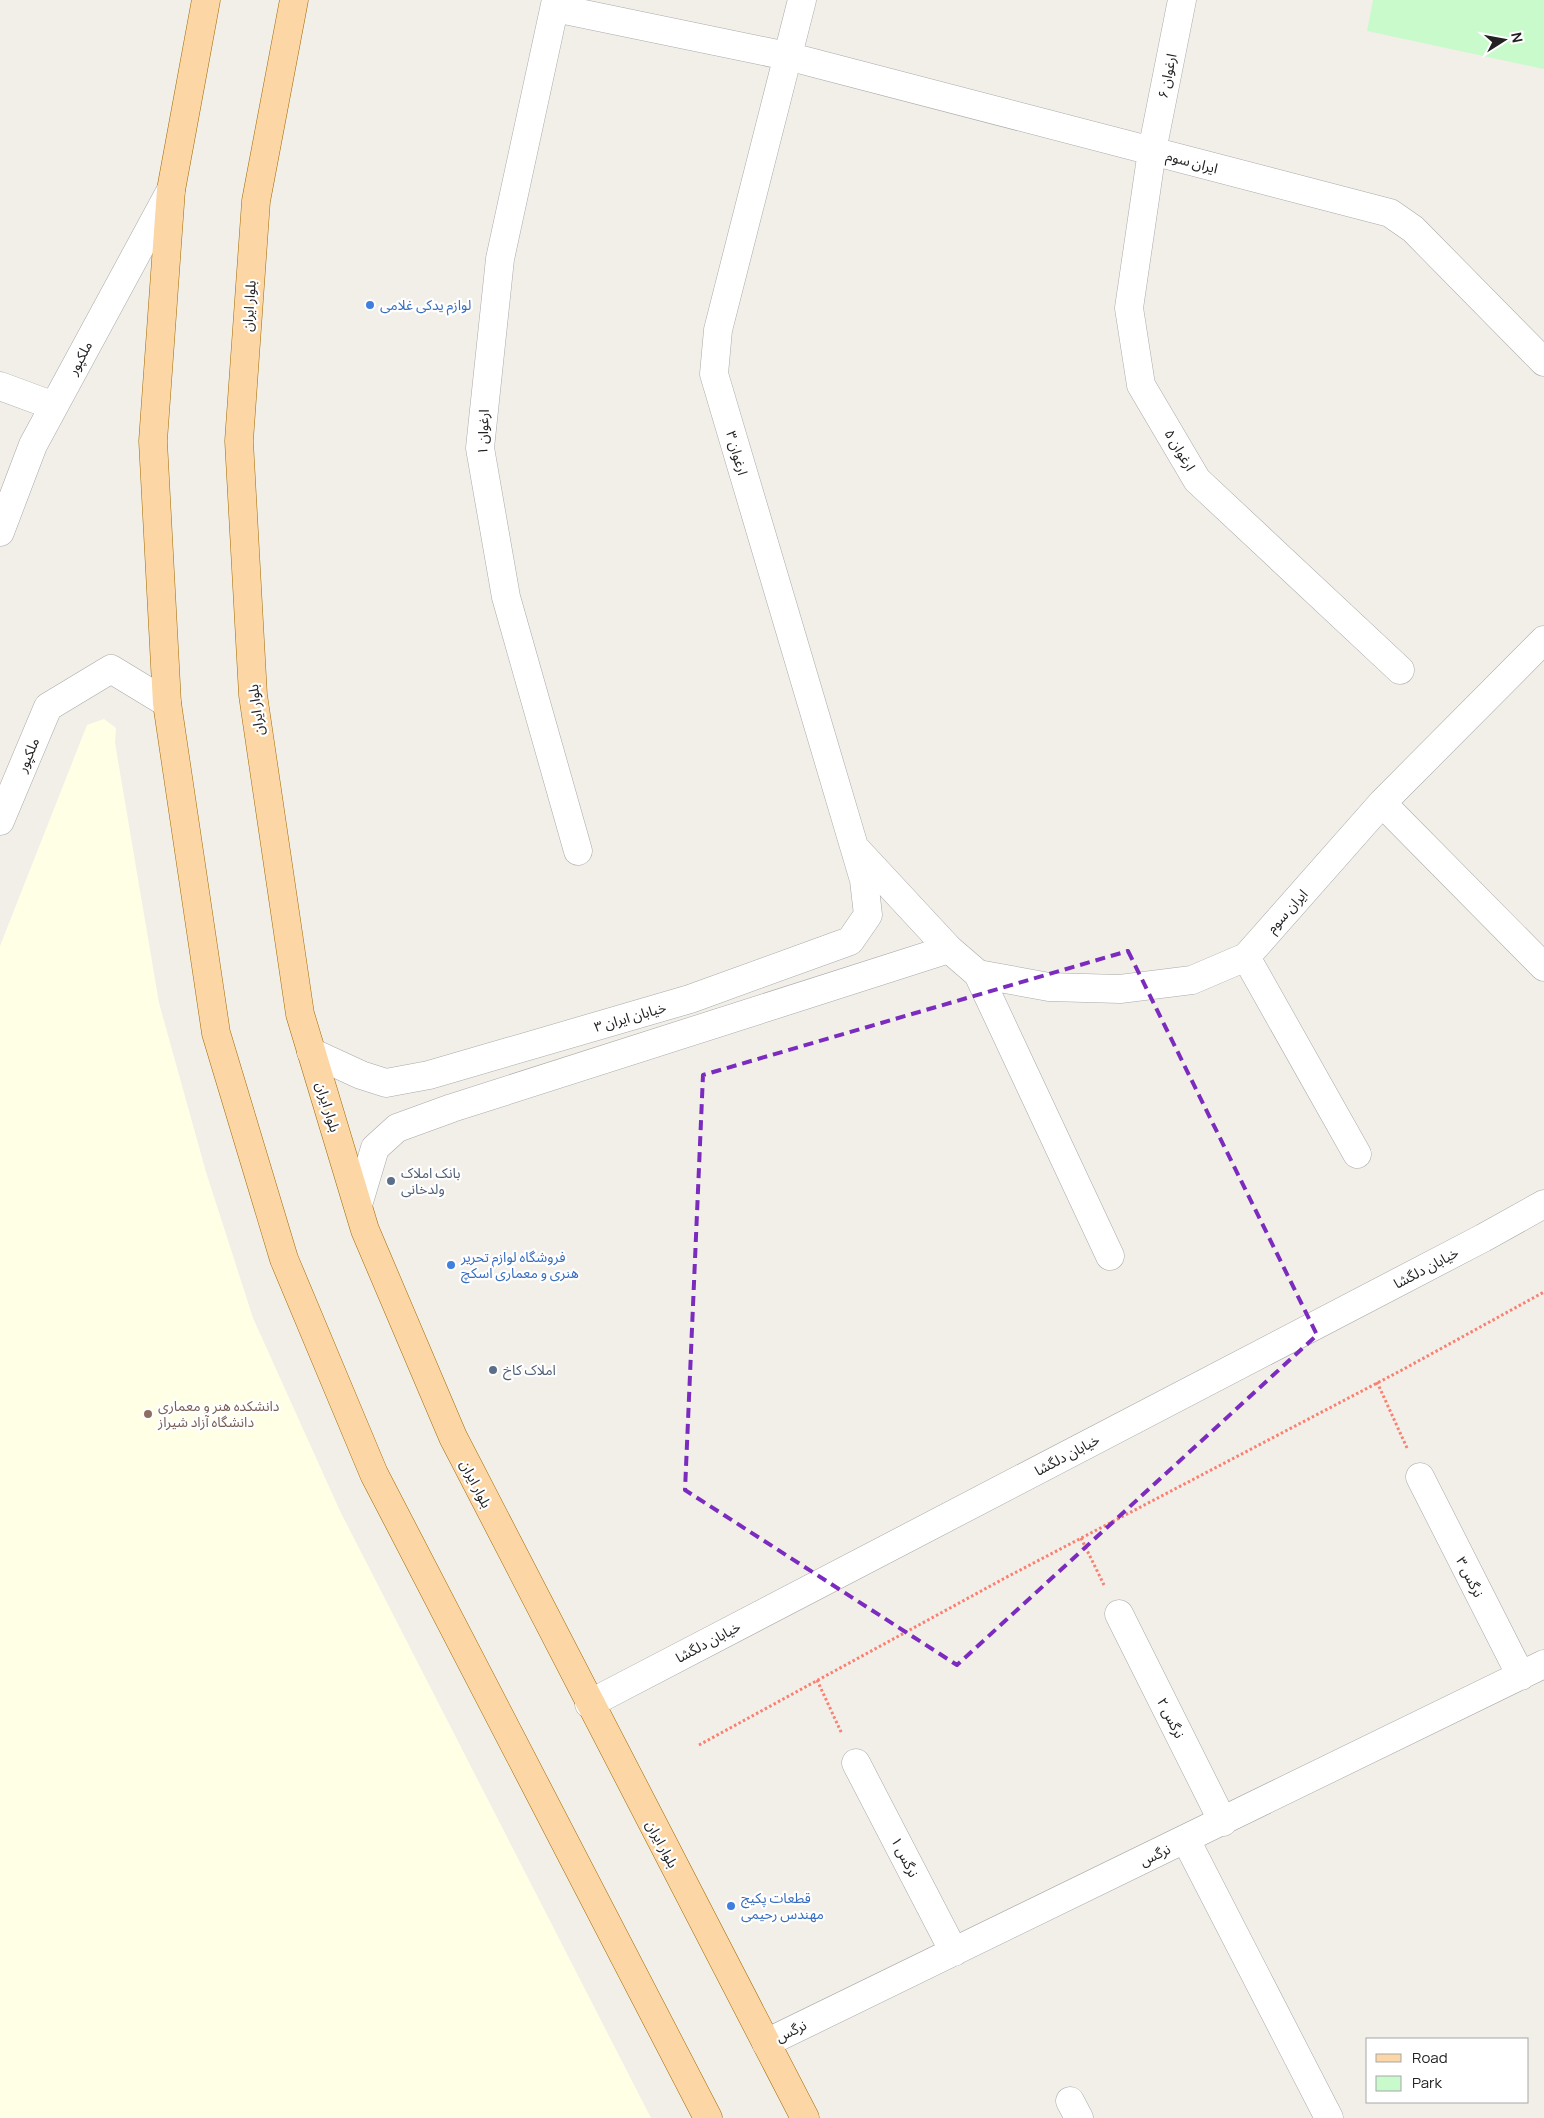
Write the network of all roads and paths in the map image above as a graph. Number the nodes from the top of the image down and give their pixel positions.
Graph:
1 (206, 0) edge
2 (294, 0) edge
3 (802, 0) edge
4 (1182, 0) edge
5 (555, 4) edge
6 (787, 56) junction
7 (1152, 151) junction
8 (171, 190) junction
9 (1544, 362) edge
10 (0, 386) edge
11 (54, 406) junction
12 (0, 532) edge
13 (1544, 640) edge
14 (1400, 670) dead end
15 (167, 703) junction
16 (1382, 803) junction
17 (0, 821) edge
18 (853, 846) junction
19 (578, 851) dead end
20 (949, 949) junction
21 (1246, 957) junction
22 (1544, 967) edge
23 (978, 974) junction
24 (311, 1052) junction
25 (1357, 1154) dead end
26 (1544, 1204) edge
27 (358, 1205) junction
28 (1110, 1256) dead end
29 (1544, 1292) edge
30 (1377, 1382) junction
31 (1420, 1477) joint
32 (1080, 1538) junction
33 (1119, 1614) joint
34 (1532, 1670) edge
35 (817, 1680) junction
36 (589, 1704) junction
37 (699, 1745) dead end
38 (856, 1762) joint
39 (1223, 1822) junction
40 (1186, 1840) junction
41 (954, 1952) junction
42 (766, 2043) junction
43 (708, 2118) edge
44 (805, 2118) edge
45 (1328, 2118) edge

1 - 8 main road
2 - 24 main road, بلوار ایران
3 - 6 street, ارغوان ۳
4 - 7 street, ارغوان ۶
5 - 6 street, ایران سوم
5 - 19 street, ارغوان ۱
6 - 7 street, ایران سوم
6 - 18 street, ارغوان ۳
7 - 9 street, ایران سوم
7 - 14 street, ارغوان ۵
8 - 11 street, ملکپور
8 - 15 main road
10 - 11 street
11 - 12 street, ملکپور
13 - 16 street, ایران سوم
15 - 17 street, ملکپور
15 - 43 main road
16 - 21 street, ایران سوم
16 - 22 street
18 - 20 street, ایران سوم
18 - 24 street, خیابان ایران ۳
20 - 23 street, ایران سوم
20 - 27 street
21 - 23 street, ایران سوم
21 - 25 street
23 - 28 street
24 - 27 main road, بلوار ایران
26 - 36 street, خیابان دلگشا
27 - 36 main road, بلوار ایران
29 - 30 path
30 - 31 path
30 - 32 path
31 - 34 street, نرگس ۳
32 - 33 path
32 - 35 path
33 - 39 street, نرگس ۲
34 - 39 street, نرگس
35 - 37 path
35 - 38 path
36 - 42 main road, بلوار ایران
38 - 41 street, نرگس ۱
39 - 40 street, نرگس
40 - 41 street, نرگس
40 - 45 street
41 - 42 street, نرگس
42 - 44 main road, بلوار ایران

